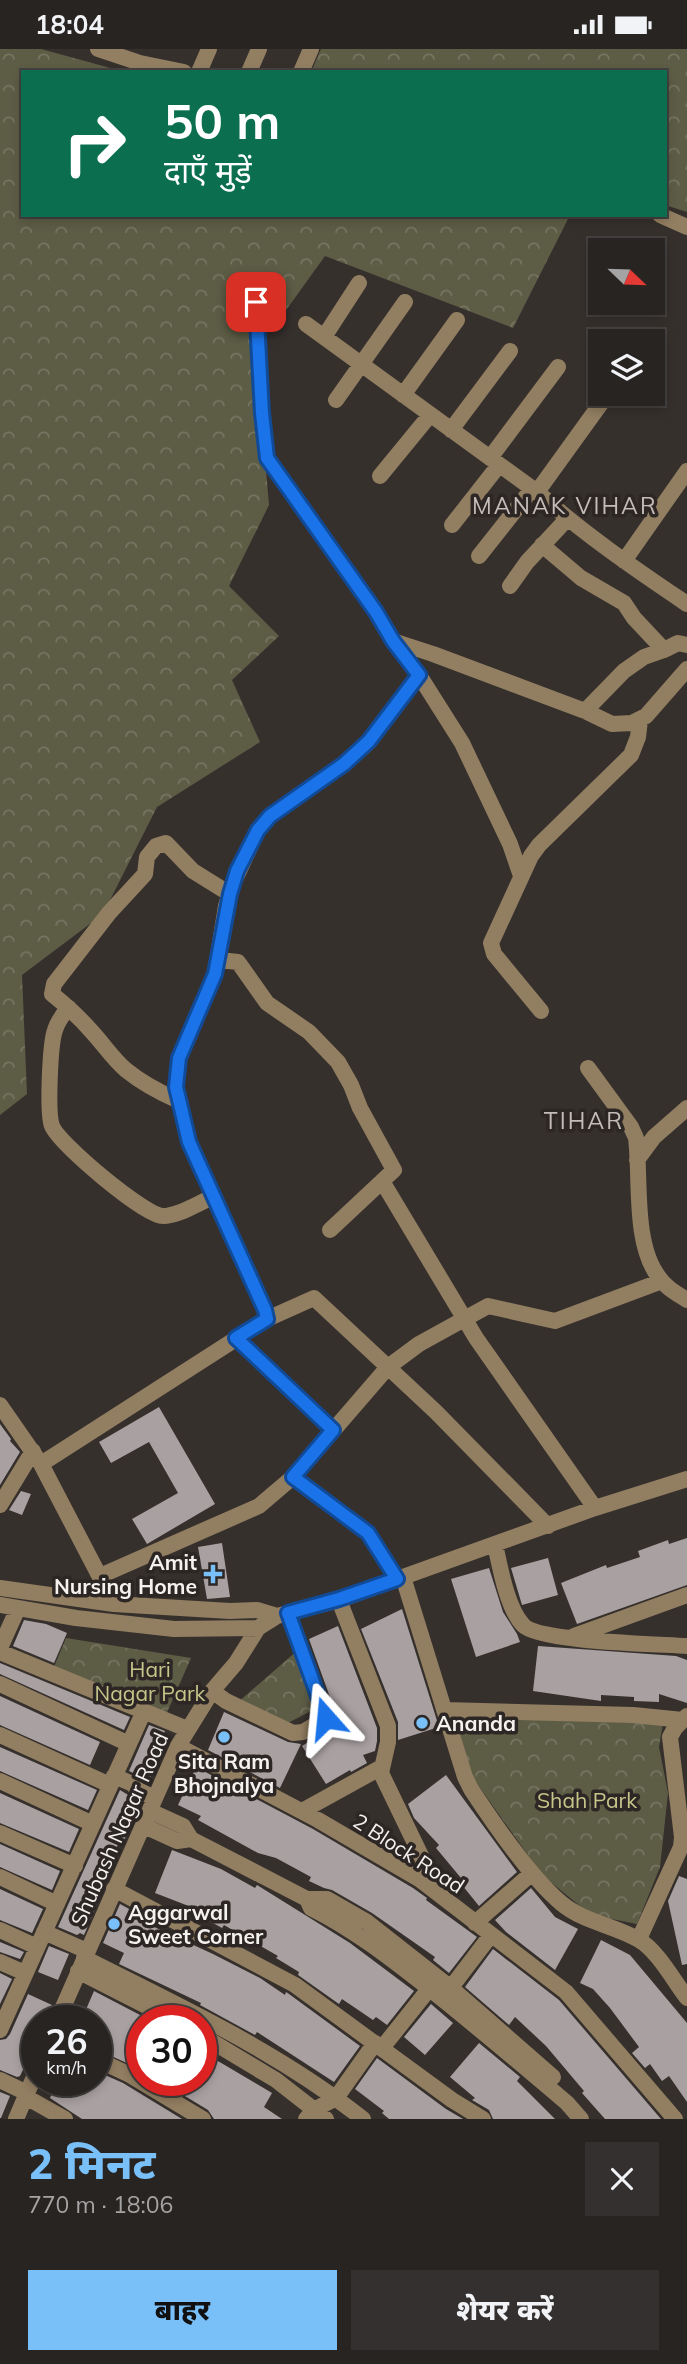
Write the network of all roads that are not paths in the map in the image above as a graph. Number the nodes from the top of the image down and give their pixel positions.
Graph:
1 (98, 49) edge
2 (209, 49) edge
3 (259, 49) edge
4 (311, 49) edge
5 (143, 56) edge
6 (179, 70) edge
7 (200, 70) edge
8 (250, 70) edge
9 (302, 70) edge
10 (664, 217) edge
11 (687, 227) edge
12 (359, 283) dead end
13 (256, 302) dead end
14 (405, 302) dead end
15 (457, 320) dead end
16 (306, 324) dead end
17 (324, 337) junction
18 (510, 351) dead end
19 (361, 364) junction
20 (558, 367) dead end
21 (403, 395) junction
22 (336, 400) dead end
23 (599, 406) edge
24 (430, 415) junction
25 (451, 430) junction
26 (495, 461) junction
27 (687, 471) edge
28 (380, 476) dead end
29 (535, 490) junction
30 (566, 519) junction
31 (452, 525) dead end
32 (542, 545) junction
33 (479, 556) dead end
34 (624, 561) junction
35 (510, 586) dead end
36 (687, 604) edge
37 (393, 641) junction
38 (687, 645) edge
39 (664, 650) junction
40 (687, 669) edge
41 (419, 675) junction
42 (585, 711) junction
43 (640, 720) junction
44 (522, 876) junction
45 (230, 894) junction
46 (219, 960) junction
47 (69, 1008) junction
48 (541, 1011) dead end
49 (588, 1068) dead end
50 (179, 1101) junction
51 (687, 1108) edge
52 (637, 1160) junction
53 (382, 1181) junction
54 (212, 1197) junction
55 (330, 1230) dead end
56 (662, 1281) junction
57 (687, 1300) edge
58 (464, 1318) junction
59 (267, 1319) junction
60 (236, 1338) junction
61 (388, 1367) junction
62 (0, 1405) edge
63 (333, 1430) junction
64 (37, 1457) junction
65 (293, 1477) junction
66 (687, 1479) edge
67 (0, 1505) edge
68 (595, 1508) junction
69 (548, 1526) junction
70 (495, 1544) junction
71 (100, 1576) junction
72 (400, 1578) junction
73 (0, 1588) edge
74 (687, 1595) edge
75 (339, 1599) junction
76 (114, 1604) junction
77 (0, 1605) edge
78 (18, 1608) junction
79 (282, 1614) junction
80 (258, 1628) junction
81 (569, 1637) junction
82 (687, 1646) edge
83 (0, 1650) edge
84 (0, 1684) edge
85 (212, 1691) junction
86 (444, 1710) junction
87 (144, 1711) junction
88 (685, 1718) edge
89 (187, 1729) junction
90 (0, 1735) edge
91 (129, 1744) junction
92 (178, 1746) junction
93 (380, 1768) junction
94 (0, 1781) edge
95 (112, 1781) junction
96 (149, 1811) junction
97 (302, 1811) junction
98 (93, 1823) junction
99 (0, 1833) edge
100 (75, 1866) junction
101 (532, 1873) junction
102 (0, 1877) edge
103 (419, 1879) junction
104 (114, 1889) junction
105 (57, 1904) junction
106 (475, 1923) junction
107 (0, 1930) edge
108 (491, 1935) junction
109 (40, 1939) junction
110 (639, 1940) junction
111 (83, 1960) junction
112 (0, 1962) edge
113 (25, 1973) junction
114 (441, 1992) junction
115 (687, 1998) edge
116 (5, 2004) edge
117 (64, 2005) edge
118 (152, 2005) edge
119 (0, 2030) edge
120 (217, 2045) edge
121 (378, 2046) junction
122 (112, 2066) edge
123 (0, 2080) edge
124 (21, 2092) edge
125 (27, 2096) edge
126 (29, 2096) edge
127 (336, 2098) junction
128 (315, 2116) edge
129 (16, 2119) edge
130 (65, 2119) edge
131 (203, 2119) edge
132 (363, 2119) edge
133 (483, 2119) edge
134 (580, 2119) edge
135 (593, 2119) edge
136 (676, 2119) edge

1 - 5 street
2 - 7 street
3 - 8 street
4 - 9 street
5 - 6 street
10 - 11 street
12 - 17 street
13 - 37 street
14 - 19 street
15 - 21 street
16 - 17 street
17 - 19 street
18 - 25 street
19 - 21 street
19 - 22 street
20 - 26 street
21 - 24 street
23 - 29 street
24 - 25 street
24 - 28 street
25 - 26 street
26 - 29 street
26 - 31 street
27 - 34 street
29 - 30 street
29 - 33 street
30 - 32 street
30 - 34 street
32 - 35 street
32 - 39 street
34 - 36 street
37 - 41 street
37 - 42 street
38 - 39 street
39 - 42 street
40 - 43 street
41 - 44 street
41 - 45 street
42 - 43 street
43 - 44 street
44 - 48 street
45 - 46 street
45 - 47 street
46 - 50 street
46 - 53 street
47 - 50 street
47 - 54 street
49 - 52 street
50 - 54 street
51 - 52 street
52 - 56 street
53 - 55 street
53 - 58 street
54 - 59 street
56 - 57 street
56 - 58 street
58 - 61 street
58 - 68 street
59 - 60 street
59 - 61 street
60 - 63 street
60 - 64 street
61 - 63 street
61 - 69 street
62 - 64 street
63 - 65 street
64 - 67 street
64 - 71 street
65 - 71 street
65 - 72 street
66 - 68 street
68 - 69 street
69 - 70 street
70 - 72 street
70 - 81 street
71 - 76 street
72 - 75 street
72 - 86 street
73 - 76 street
74 - 81 street
75 - 79 street
75 - 93 street
76 - 79 street
77 - 78 street
78 - 80 street
78 - 83 street
79 - 80 street
79 - 85 street
80 - 85 street, Shubash Nagar Road
81 - 82 street
83 - 87 street
84 - 91 street
85 - 89 street, Shubash Nagar Road
86 - 88 street
86 - 101 street
87 - 89 street
87 - 91 street
88 - 110 street
89 - 92 street, Shubash Nagar Road
90 - 95 street
91 - 95 street
92 - 96 street, Shubash Nagar Road
92 - 97 street, 2 Block Road
93 - 97 street
93 - 103 street
94 - 98 street
95 - 96 street
95 - 98 street
96 - 104 street, Shubash Nagar Road
96 - 114 street
97 - 103 street, 2 Block Road
98 - 100 street
99 - 100 street
100 - 105 street
101 - 106 street
101 - 110 street
102 - 105 street
103 - 106 street, 2 Block Road
104 - 111 street, Shubash Nagar Road
104 - 121 street
105 - 109 street
106 - 108 street, 2 Block Road
107 - 109 street
108 - 114 street
108 - 136 street, 2 Block Road
109 - 111 street
109 - 113 street
110 - 115 street
111 - 117 street, Shubash Nagar Road
111 - 118 street
111 - 127 street
112 - 113 street
113 - 116 street
114 - 121 street
114 - 134 street
114 - 135 street
116 - 119 street
120 - 128 street
121 - 127 street
121 - 133 street
122 - 131 street
123 - 124 street
125 - 129 street
126 - 130 street
127 - 128 street
127 - 132 street

